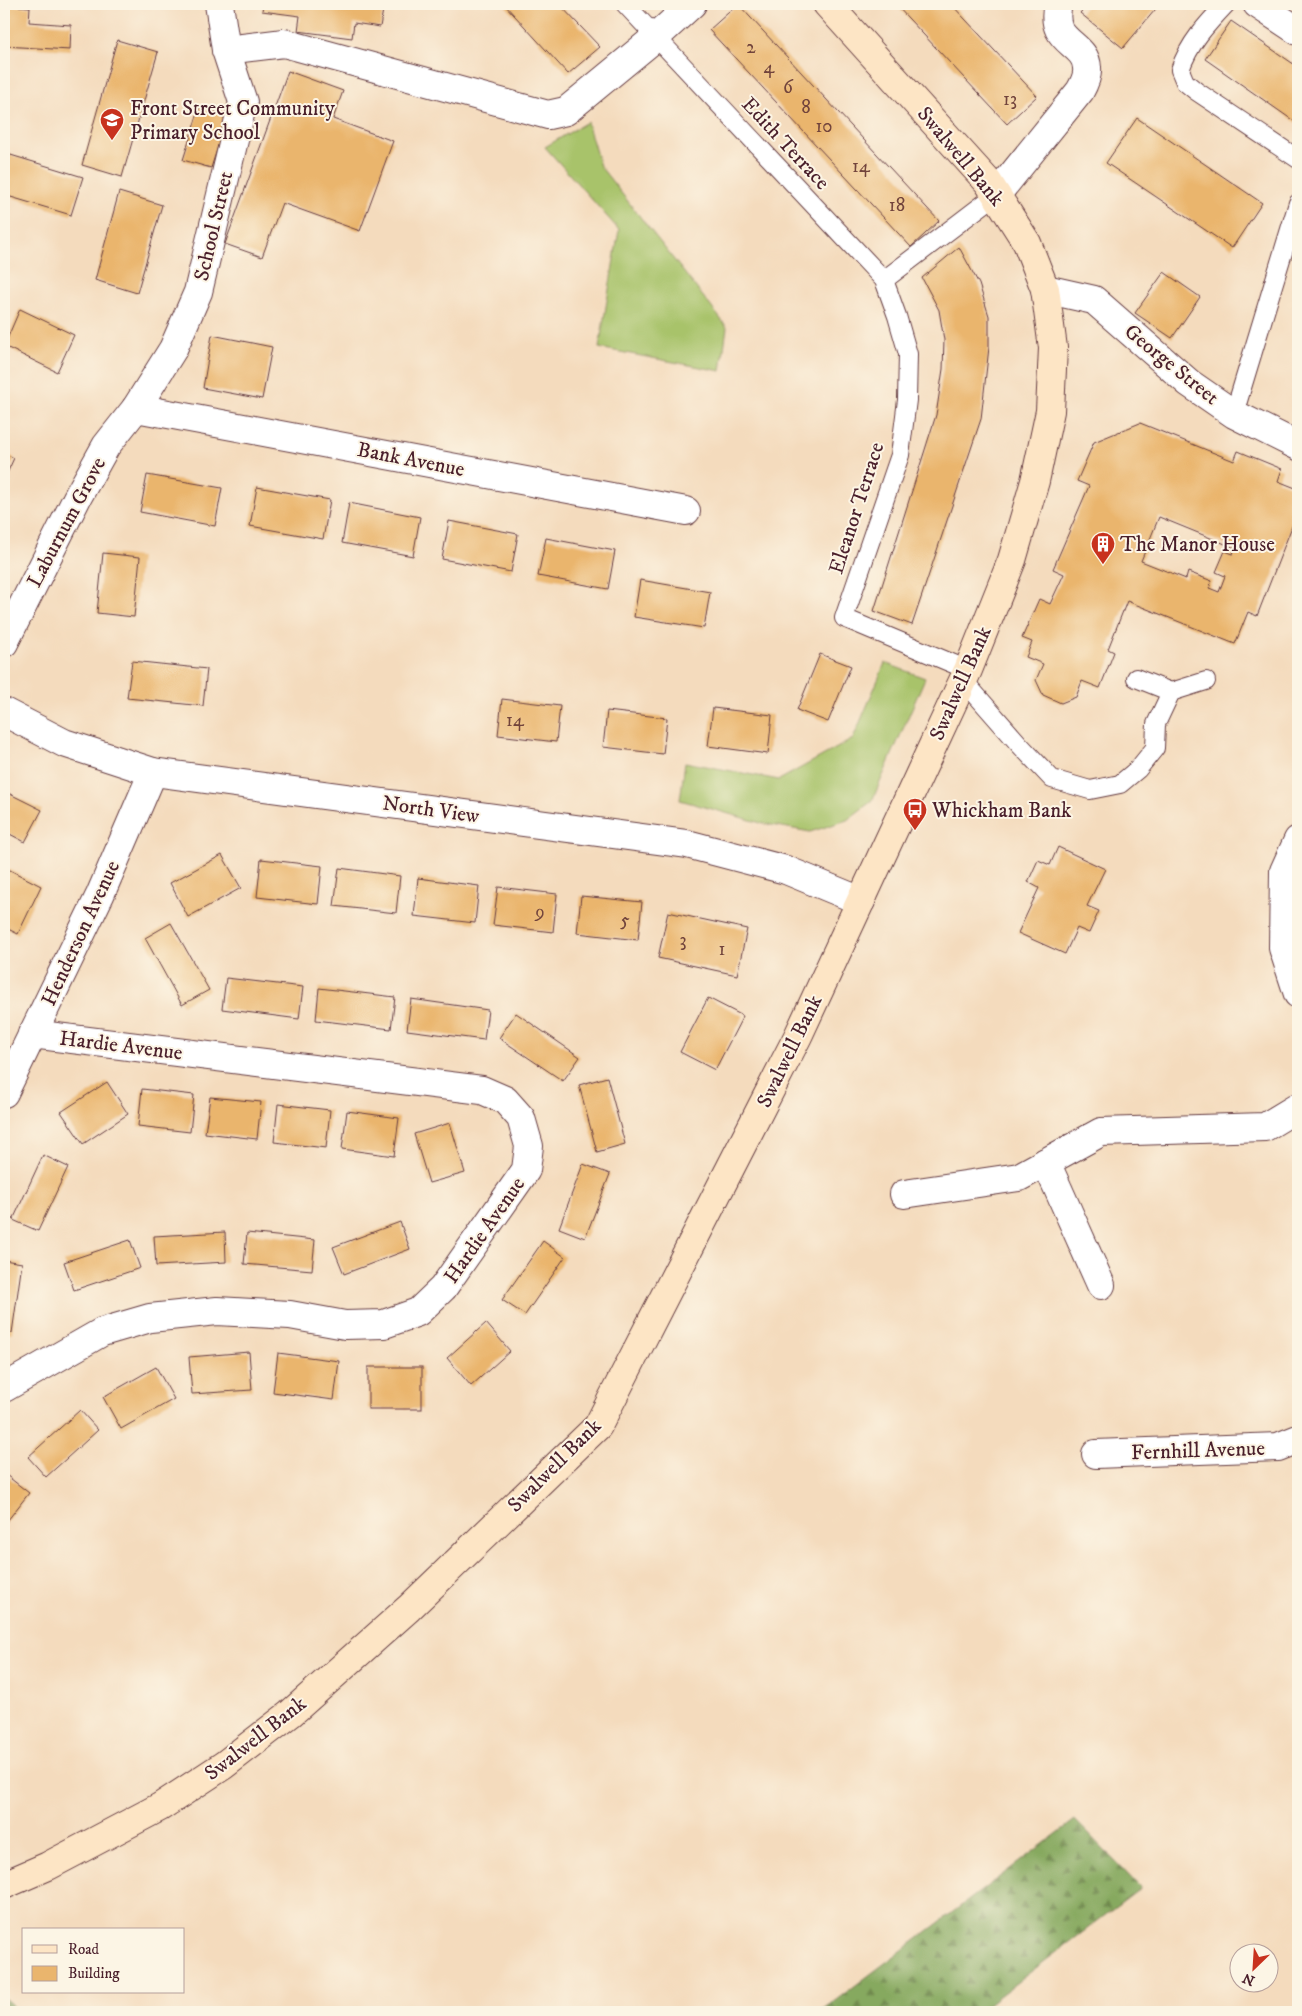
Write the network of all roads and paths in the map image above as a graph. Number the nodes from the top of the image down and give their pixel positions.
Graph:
1 (219, 4) edge
2 (625, 4) edge
3 (692, 4) edge
4 (827, 4) edge
5 (1058, 4) edge
6 (1226, 4) edge
7 (1257, 4) edge
8 (1298, 31) edge
9 (656, 37) junction
10 (226, 50) junction
11 (1298, 159) edge
12 (998, 194) junction
13 (1298, 203) edge
14 (884, 280) junction
15 (1045, 289) junction
16 (136, 408) junction
17 (1234, 414) junction
18 (1298, 446) edge
19 (686, 511) dead end
20 (4, 642) edge
21 (965, 675) junction
22 (1136, 678) dead end
23 (1206, 681) dead end
24 (1171, 692) junction
25 (4, 712) edge
26 (153, 772) junction
27 (1298, 840) edge
28 (860, 901) junction
29 (1298, 994) edge
30 (32, 1034) junction
31 (4, 1093) edge
32 (1298, 1107) edge
33 (1046, 1162) junction
34 (904, 1194) dead end
35 (1101, 1286) dead end
36 (4, 1388) edge
37 (1298, 1439) edge
38 (1096, 1454) dead end
39 (4, 1885) edge

1 - 10 street, School Street
2 - 9 lane, Edith Terrace
3 - 9 street
4 - 12 main road, Swalwell Bank
5 - 12 street
6 - 11 lane
7 - 8 street
9 - 10 street
9 - 14 lane, Edith Terrace
10 - 16 street, School Street
12 - 14 lane
12 - 15 main road, Swalwell Bank
13 - 17 lane
14 - 21 lane, Eleanor Terrace
15 - 17 street, George Street
15 - 21 main road, Swalwell Bank
16 - 19 street, Bank Avenue
16 - 20 street, Laburnum Grove
17 - 18 street, George Street
21 - 24 lane
21 - 28 main road, Swalwell Bank
22 - 24 lane
23 - 24 lane
25 - 26 street, North View
26 - 28 street, North View
26 - 30 street, Henderson Avenue
27 - 29 street
28 - 39 main road, Swalwell Bank
30 - 31 street, Henderson Avenue
30 - 36 street, Hardie Avenue
32 - 33 street
33 - 34 street
33 - 35 street
37 - 38 street, Fernhill Avenue

